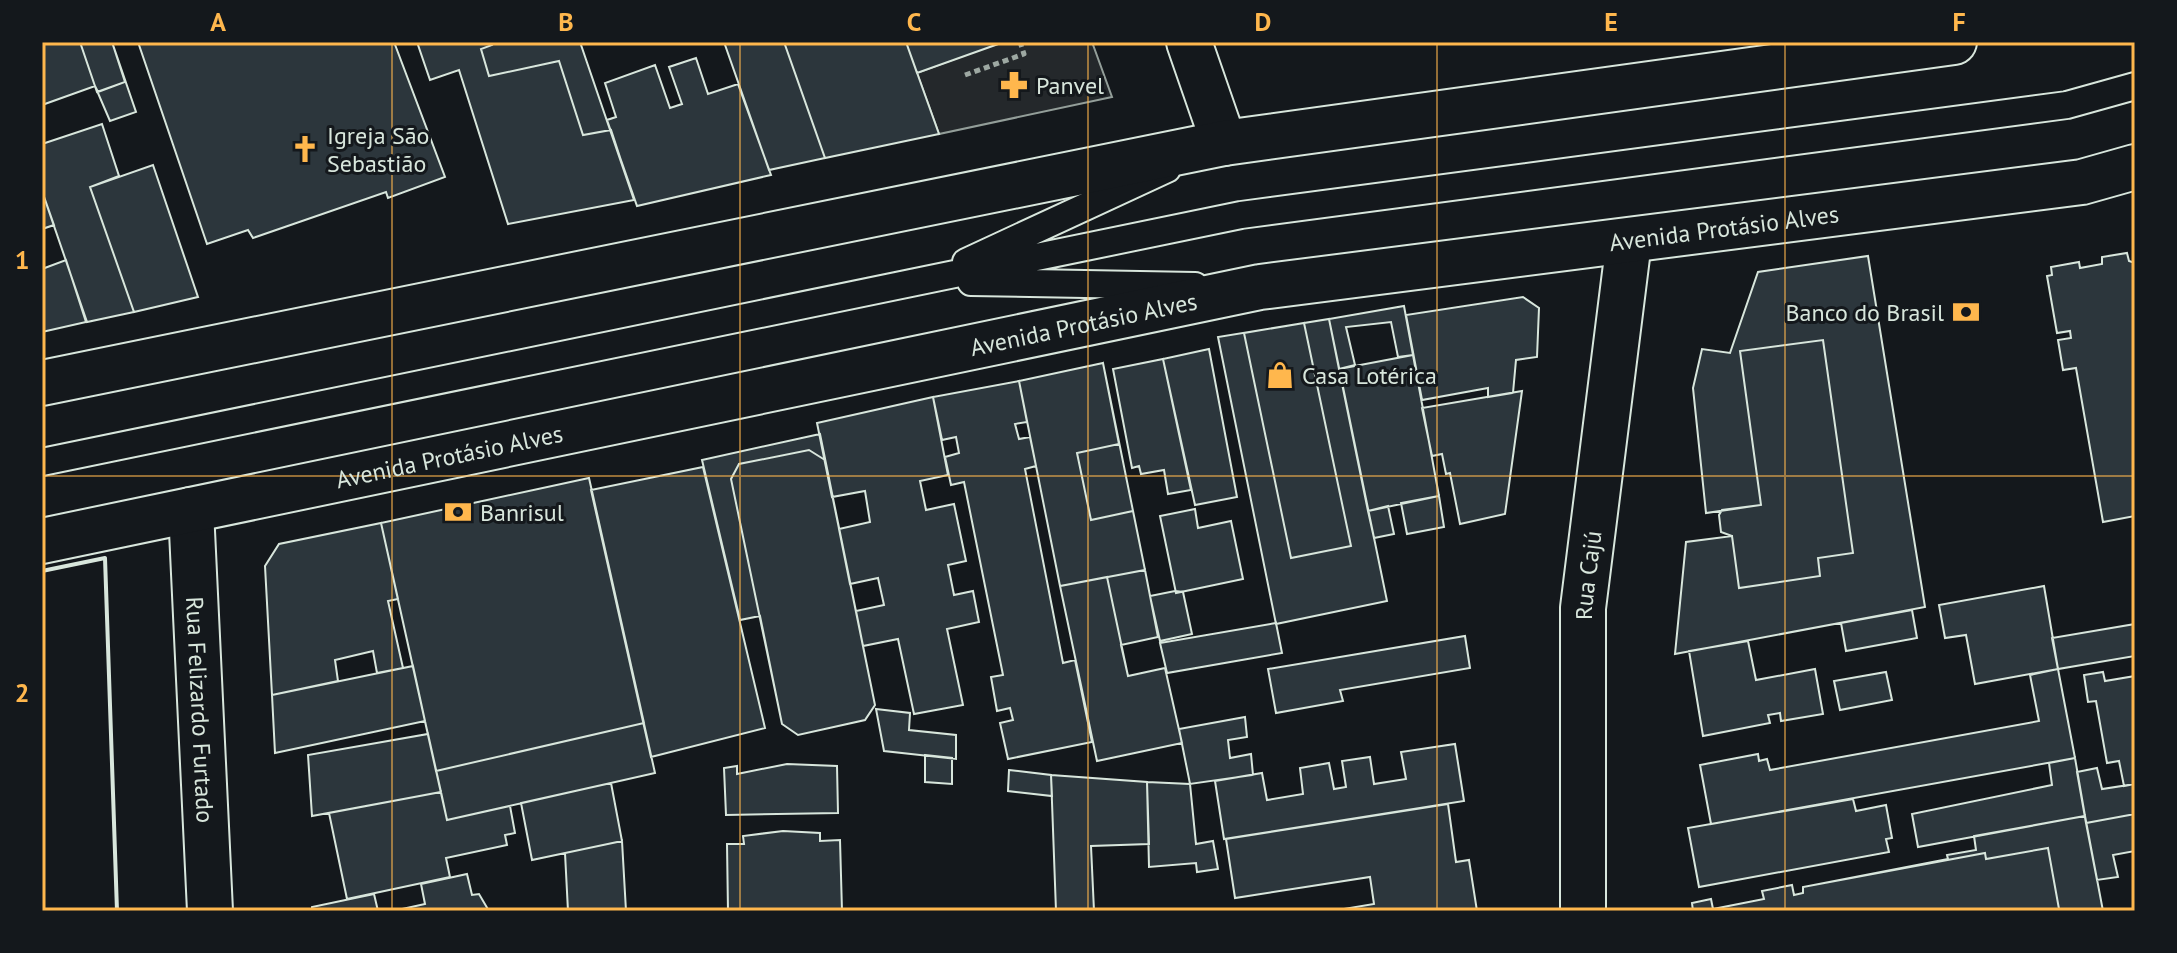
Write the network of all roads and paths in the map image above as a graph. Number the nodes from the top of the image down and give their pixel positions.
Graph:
1 (1020, 42) edge
2 (1189, 42) edge
3 (1954, 42) edge
4 (965, 75) dead end
5 (2135, 86) edge
6 (1224, 143) junction
7 (2135, 167) edge
8 (1629, 241) junction
9 (923, 281) junction
10 (1260, 287) junction
11 (42, 383) edge
12 (42, 462) edge
13 (191, 510) junction
14 (42, 541) edge
15 (210, 911) edge
16 (1583, 911) edge

1 - 4 path
2 - 6 main road
3 - 6 main road
5 - 9 lane
6 - 9 lane
6 - 11 main road
7 - 8 main road, Avenida Protásio Alves
8 - 10 main road, Avenida Protásio Alves
8 - 16 main road, Rua Cajú
9 - 10 lane
9 - 12 lane
10 - 13 main road, Avenida Protásio Alves
13 - 14 main road, Avenida Protásio Alves
13 - 15 main road, Rua Felizardo Furtado

